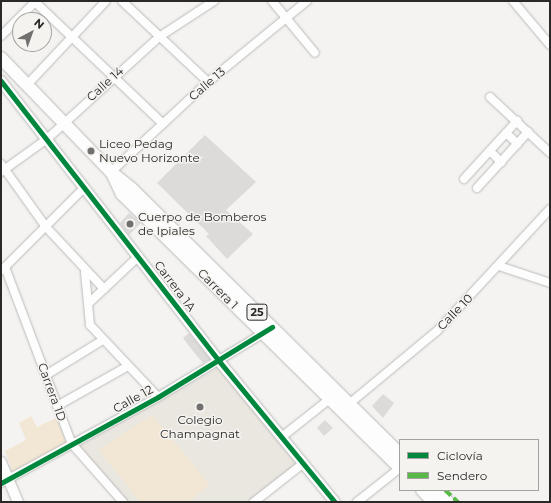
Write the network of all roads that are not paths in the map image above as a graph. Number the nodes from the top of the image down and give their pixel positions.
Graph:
1 (35, 1) edge
2 (106, 1) edge
3 (214, 1) edge
4 (272, 1) edge
5 (307, 1) edge
6 (513, 1) edge
7 (125, 2) edge
8 (286, 18) junction
9 (1, 36) edge
10 (72, 36) junction
11 (159, 37) junction
12 (550, 45) edge
13 (314, 53) dead end
14 (1, 58) edge
15 (113, 76) junction
16 (1, 81) edge
17 (208, 82) junction
18 (27, 85) junction
19 (490, 97) dead end
20 (517, 121) junction
21 (64, 123) junction
22 (163, 124) junction
23 (528, 132) junction
24 (506, 133) junction
25 (47, 139) junction
26 (518, 144) junction
27 (490, 151) junction
28 (550, 153) edge
29 (501, 162) junction
30 (2, 168) edge
31 (111, 172) junction
32 (464, 179) dead end
33 (85, 187) junction
34 (477, 188) dead end
35 (550, 209) edge
36 (46, 227) junction
37 (140, 256) junction
38 (499, 266) junction
39 (3, 269) edge
40 (85, 272) junction
41 (550, 283) edge
42 (104, 289) junction
43 (90, 302) junction
44 (268, 331) junction
45 (103, 340) junction
46 (219, 361) junction
47 (128, 366) junction
48 (46, 375) junction
49 (334, 395) junction
50 (158, 397) junction
51 (349, 404) junction
52 (57, 406) junction
53 (283, 436) junction
54 (72, 444) junction
55 (399, 453) edge
56 (1, 462) edge
57 (304, 463) junction
58 (399, 467) edge
59 (399, 469) edge
60 (4, 482) edge
61 (423, 491) edge
62 (437, 491) edge
63 (259, 500) edge
64 (18, 502) edge
65 (123, 502) edge
66 (335, 502) edge
67 (357, 502) edge
68 (433, 502) edge
69 (448, 502) edge

1 - 9 street
1 - 10 street
2 - 10 street
3 - 11 street, Calle 14
4 - 8 street
5 - 8 street, Calle 13
6 - 12 street
7 - 11 street
8 - 13 street
8 - 17 street, Calle 13
10 - 15 street
10 - 18 street
11 - 15 street, Calle 14
11 - 17 street
14 - 18 main road, Carrera 1 / 25
15 - 21 street, Calle 14
15 - 22 street
16 - 25 street, Carrera 1A
17 - 22 street, Calle 13
18 - 21 main road, Carrera 1 / 25
19 - 20 street
20 - 23 street
20 - 24 street
21 - 25 street, Calle 14
21 - 31 main road, Carrera 1 / 25
22 - 31 street, Calle 13
23 - 26 street
23 - 28 street
24 - 26 street
24 - 27 street
25 - 30 street, Calle 14
25 - 33 street, Carrera 1A
26 - 29 street
27 - 29 street
27 - 32 street
29 - 34 street
30 - 36 street
31 - 44 main road, Carrera 1 / 25
33 - 36 street
33 - 37 street, Carrera 1A
35 - 38 street, Calle 10
36 - 39 street
36 - 40 street
37 - 42 street
37 - 46 street, Carrera 1A
38 - 41 street
38 - 51 street, Calle 10
39 - 48 street, Carrera 1D
40 - 42 street
40 - 43 street
42 - 43 street
43 - 45 street
44 - 46 street, Calle 12
44 - 49 main road, Carrera 1 / 25
45 - 47 street
45 - 48 street
46 - 50 street, Calle 12
46 - 53 street, Carrera 1A
47 - 50 street
47 - 52 street
48 - 52 street, Carrera 1D
49 - 51 main road, Carrera 1 / 25
49 - 53 street
49 - 58 main road, Carrera 1 / 25
50 - 54 street, Calle 12
51 - 55 main road, Carrera 1 / 25
52 - 54 street, Carrera 1D
53 - 57 street, Carrera 1A
54 - 60 street, Calle 12
54 - 65 street, Carrera 1D
56 - 60 street
57 - 63 street
57 - 66 street, Carrera 1A
59 - 67 street
60 - 64 street
61 - 68 main road
62 - 69 main road

